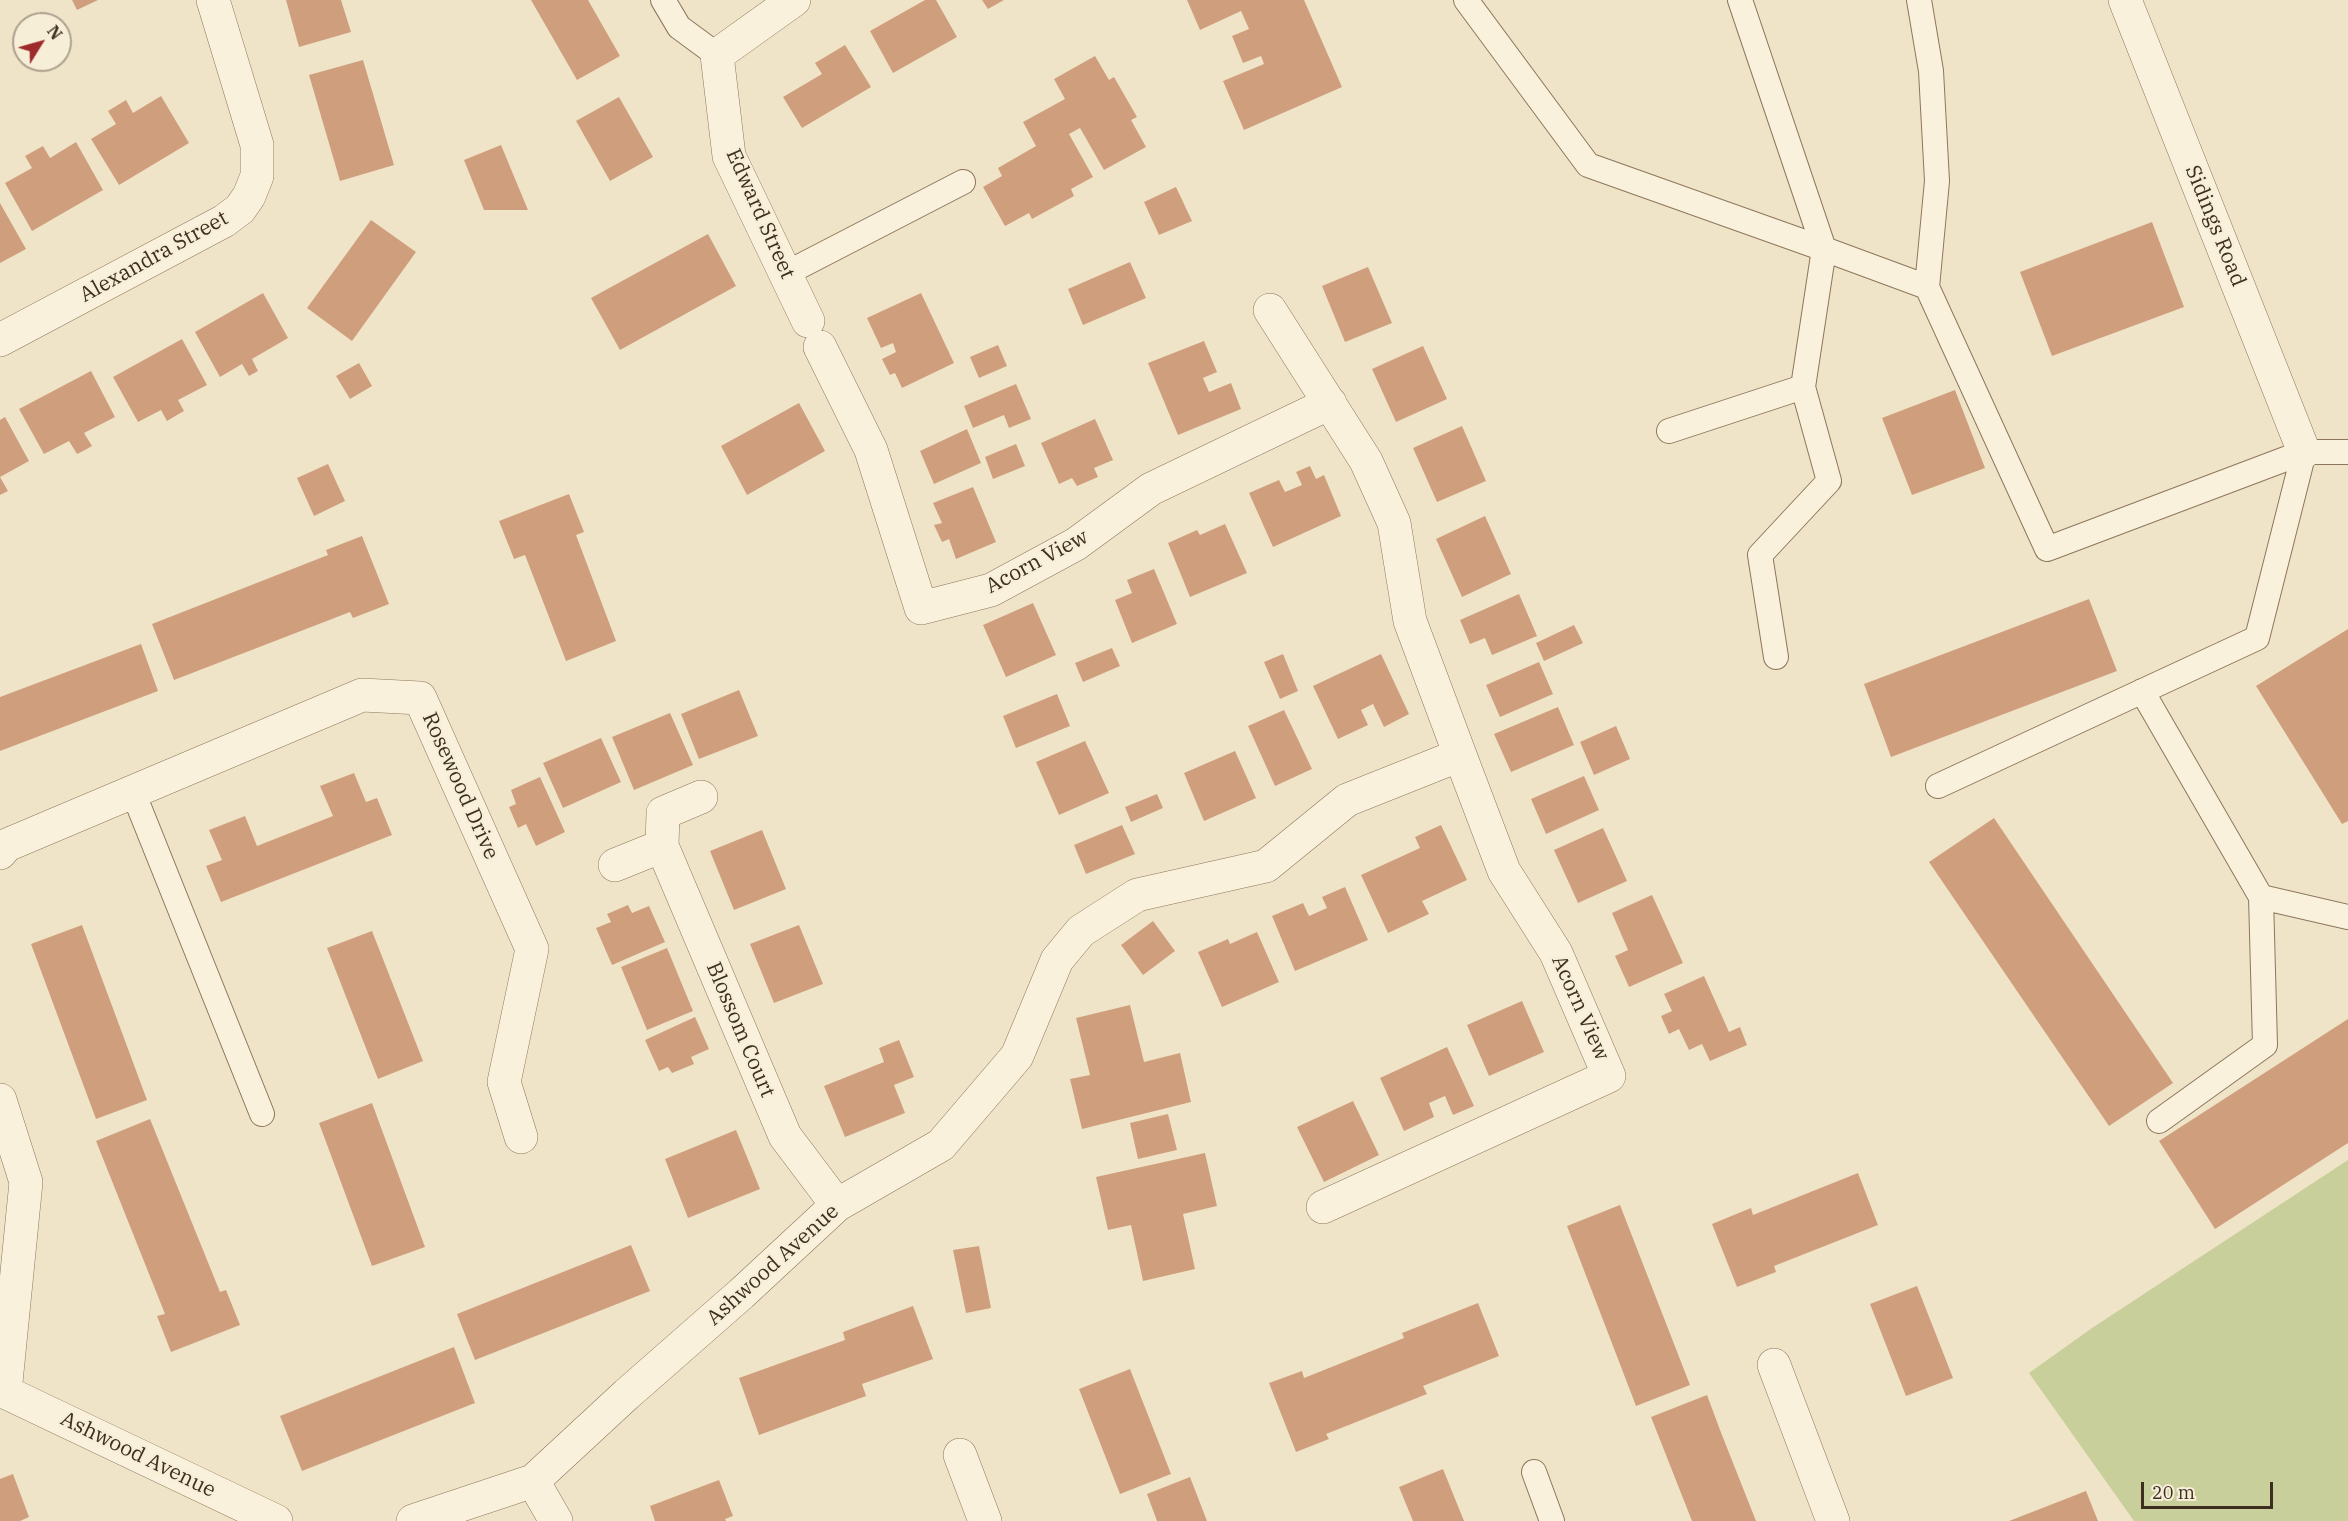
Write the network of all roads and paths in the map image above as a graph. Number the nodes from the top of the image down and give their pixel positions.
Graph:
1 (213, 0) edge
2 (663, 0) edge
3 (794, 0) edge
4 (1466, 0) edge
5 (1740, 0) edge
6 (1919, 0) edge
7 (2125, 0) edge
8 (717, 55) junction
9 (963, 183) dead end
10 (1824, 249) junction
11 (785, 274) junction
12 (1927, 287) junction
13 (1270, 310) dead end
14 (814, 334) joint
15 (0, 340) edge
16 (1803, 387) junction
17 (1330, 403) junction
18 (1669, 431) dead end
19 (2304, 452) junction
20 (2348, 452) edge
21 (1776, 657) dead end
22 (2142, 691) junction
23 (1460, 755) junction
24 (1938, 786) dead end
25 (133, 792) junction
26 (701, 797) dead end
27 (662, 846) junction
28 (0, 853) edge
29 (615, 865) dead end
30 (2261, 897) junction
31 (2348, 917) edge
32 (0, 1100) edge
33 (262, 1114) dead end
34 (2159, 1121) dead end
35 (521, 1137) dead end
36 (837, 1205) junction
37 (1323, 1207) dead end
38 (1774, 1365) dead end
39 (3, 1392) edge
40 (960, 1455) dead end
41 (1534, 1472) dead end
42 (533, 1481) junction
43 (276, 1521) edge
44 (413, 1521) edge
45 (556, 1521) edge
46 (985, 1521) edge
47 (1552, 1521) edge
48 (1833, 1521) edge

1 - 15 street, Alexandra Street
2 - 8 lane
3 - 8 street
4 - 10 lane
5 - 10 lane
6 - 12 lane
7 - 19 street, Sidings Road
8 - 11 street, Edward Street
9 - 11 lane
10 - 12 lane
10 - 16 lane
11 - 14 street, Edward Street
12 - 19 lane
13 - 17 street, Acorn View
14 - 17 street, Acorn View
16 - 18 lane
16 - 21 lane
17 - 23 street, Acorn View
19 - 20 lane
19 - 22 lane
22 - 24 lane
22 - 30 lane
23 - 36 street, Ashwood Avenue
23 - 37 street, Acorn View
25 - 28 street, Rosewood Drive
25 - 33 lane
25 - 35 street, Rosewood Drive
26 - 27 street, Blossom Court
27 - 29 street
27 - 36 street, Blossom Court
30 - 31 lane
30 - 34 lane
32 - 39 street
36 - 42 street, Ashwood Avenue
38 - 48 street
39 - 43 street, Ashwood Avenue
40 - 46 street
41 - 47 lane
42 - 44 street, Ashwood Avenue
42 - 45 street

